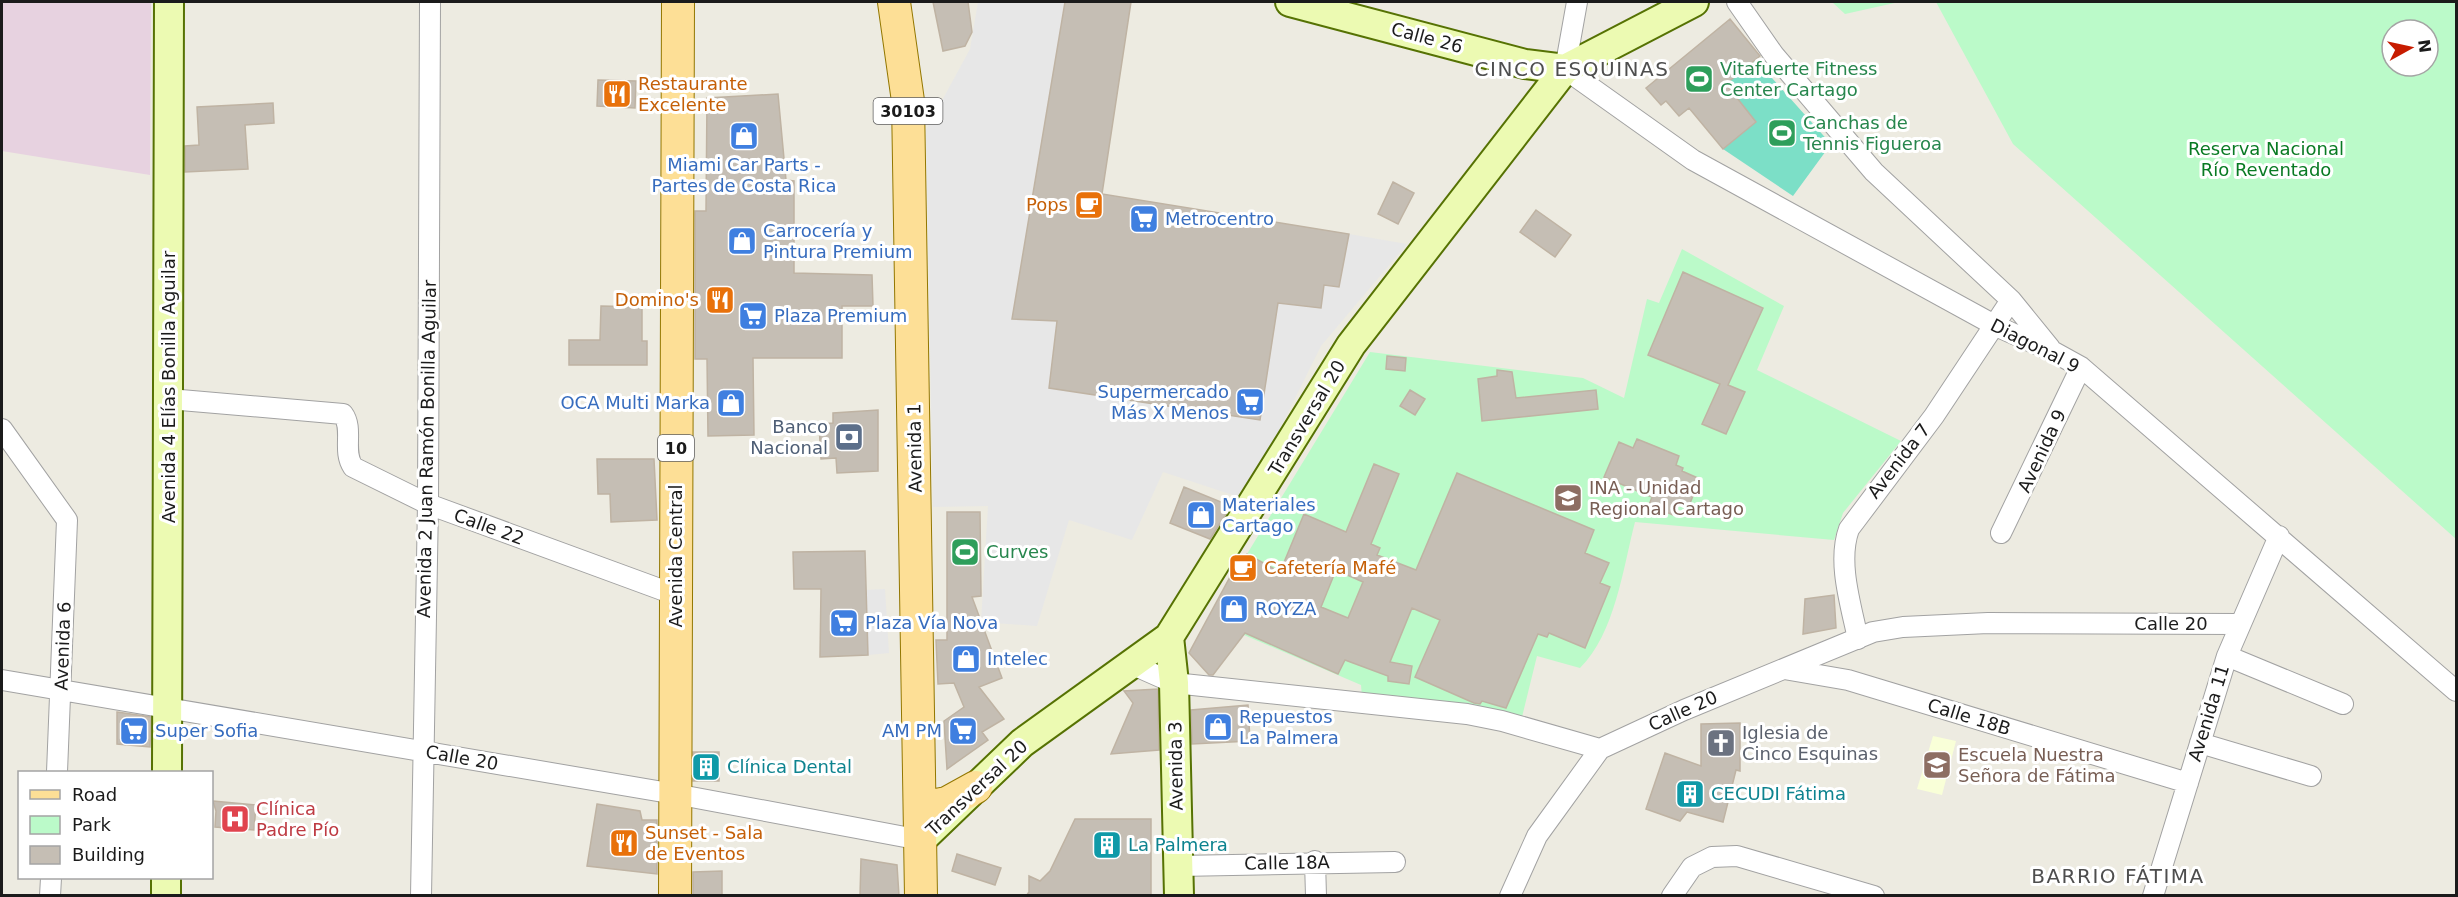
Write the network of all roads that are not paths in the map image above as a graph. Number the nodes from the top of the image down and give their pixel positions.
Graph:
1 (170, 2) edge
2 (430, 2) edge
3 (678, 2) edge
4 (894, 2) edge
5 (1290, 2) edge
6 (1577, 2) edge
7 (1694, 2) edge
8 (1737, 2) edge
9 (1565, 69) junction
10 (2011, 300) junction
11 (1996, 326) junction
12 (2052, 351) junction
13 (2080, 368) junction
14 (169, 399) junction
15 (2, 429) edge
16 (428, 504) junction
17 (2001, 533) dead end
18 (2279, 536) junction
19 (676, 595) junction
20 (2238, 624) junction
21 (1169, 637) junction
22 (1858, 639) junction
23 (2227, 656) junction
24 (1131, 664) junction
25 (1782, 669) junction
26 (2, 680) edge
27 (1174, 683) junction
28 (2457, 691) edge
29 (62, 692) junction
30 (2343, 704) dead end
31 (167, 706) junction
32 (2200, 743) junction
33 (1600, 749) junction
34 (422, 751) junction
35 (57, 771) edge
36 (166, 771) edge
37 (2311, 776) dead end
38 (2188, 783) junction
39 (976, 787) junction
40 (675, 794) junction
41 (920, 808) junction
42 (921, 840) junction
43 (1316, 861) junction
44 (1395, 862) dead end
45 (1179, 866) junction
46 (51, 879) edge
47 (166, 879) edge
48 (50, 896) edge
49 (166, 896) edge
50 (421, 896) edge
51 (675, 896) edge
52 (921, 896) edge
53 (1179, 896) edge
54 (1316, 896) edge
55 (1510, 896) edge
56 (1672, 896) edge
57 (1874, 896) edge
58 (2152, 896) edge

1 - 14 street, Avenida 4 Elías Bonilla Aguilar
2 - 16 street, Avenida 2 Juan Ramón Bonilla Aguilar
3 - 19 main road, Avenida Central / 10
4 - 41 main road, Avenida 1 / 30103
5 - 9 street, Calle 26
6 - 9 street
7 - 9 street, Transversal 20
8 - 10 street
9 - 11 street, Diagonal 9
9 - 21 street, Transversal 20
10 - 11 street, Avenida 7
10 - 12 street
11 - 12 street, Diagonal 9
11 - 22 street, Avenida 7
12 - 13 street, Diagonal 9
13 - 17 street, Avenida 9
13 - 18 street, Diagonal 9
14 - 16 street, Calle 22
14 - 31 street, Avenida 4 Elías Bonilla Aguilar
15 - 29 street, Avenida 6
16 - 19 street, Calle 22
16 - 34 street, Avenida 2 Juan Ramón Bonilla Aguilar
18 - 20 street, Avenida 11
18 - 28 street, Diagonal 9
19 - 40 main road, Avenida Central / 10
20 - 22 street, Calle 20
20 - 23 street, Avenida 11
21 - 24 street, Transversal 20
21 - 27 street, Avenida 3
22 - 25 street, Calle 20
23 - 30 street
23 - 32 street, Avenida 11
24 - 27 street
24 - 39 street, Transversal 20
25 - 33 street, Calle 20
25 - 38 street, Calle 18B
26 - 29 street, Calle 20
27 - 33 street
27 - 45 street, Avenida 3
29 - 31 street, Calle 20
29 - 35 street, Avenida 6
31 - 34 street, Calle 20
31 - 36 street, Avenida 4 Elías Bonilla Aguilar
32 - 37 street
32 - 38 street, Avenida 11
33 - 55 street
34 - 40 street, Calle 20
34 - 50 street, Avenida 2 Juan Ramón Bonilla Aguilar
38 - 58 street, Avenida 11
39 - 41 main road
39 - 42 street, Transversal 20
40 - 42 street, Calle 20
40 - 51 main road, Avenida Central / 10
41 - 42 main road, Avenida 1 / 30103
42 - 52 main road, Avenida 1 / 30103
43 - 44 street, Calle 18A
43 - 45 street, Calle 18A
43 - 54 street
45 - 53 street, Avenida 3
46 - 48 street
47 - 49 street
56 - 57 street

